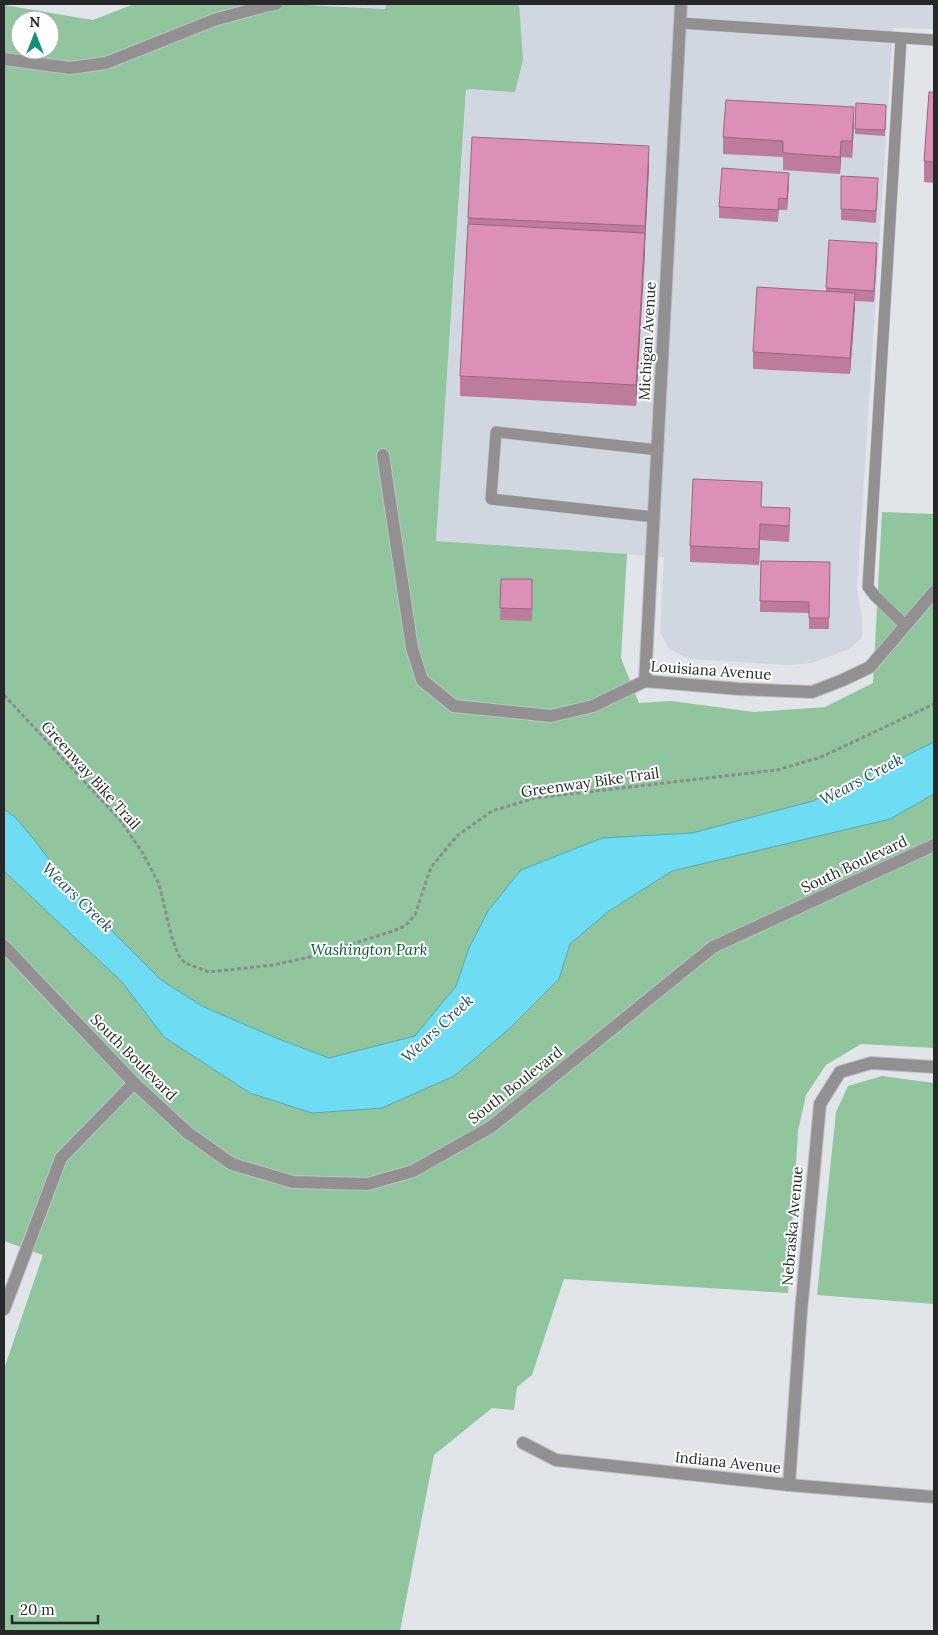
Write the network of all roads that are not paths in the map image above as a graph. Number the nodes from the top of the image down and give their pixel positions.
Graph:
1 (277, 4) edge
2 (681, 4) edge
3 (261, 5) edge
4 (680, 23) junction
5 (901, 39) junction
6 (934, 40) edge
7 (4, 59) edge
8 (658, 450) junction
9 (383, 455) dead end
10 (654, 518) junction
11 (934, 592) edge
12 (906, 625) junction
13 (645, 681) junction
14 (934, 845) edge
15 (4, 946) edge
16 (934, 1067) edge
17 (134, 1084) junction
18 (4, 1309) edge
19 (522, 1443) dead end
20 (789, 1485) junction
21 (934, 1497) edge

1 - 3 lane
2 - 4 street, Michigan Avenue
3 - 7 street
4 - 5 lane
4 - 8 street, Michigan Avenue
5 - 6 lane
5 - 12 lane
8 - 10 street, Michigan Avenue
8 - 10 lane
9 - 13 street, Louisiana Avenue
10 - 13 street, Michigan Avenue
11 - 12 street, Louisiana Avenue
12 - 13 street, Louisiana Avenue
14 - 17 street, South Boulevard
15 - 17 street, South Boulevard
16 - 20 street, Nebraska Avenue
17 - 18 street
19 - 20 street, Indiana Avenue
20 - 21 street, Indiana Avenue

